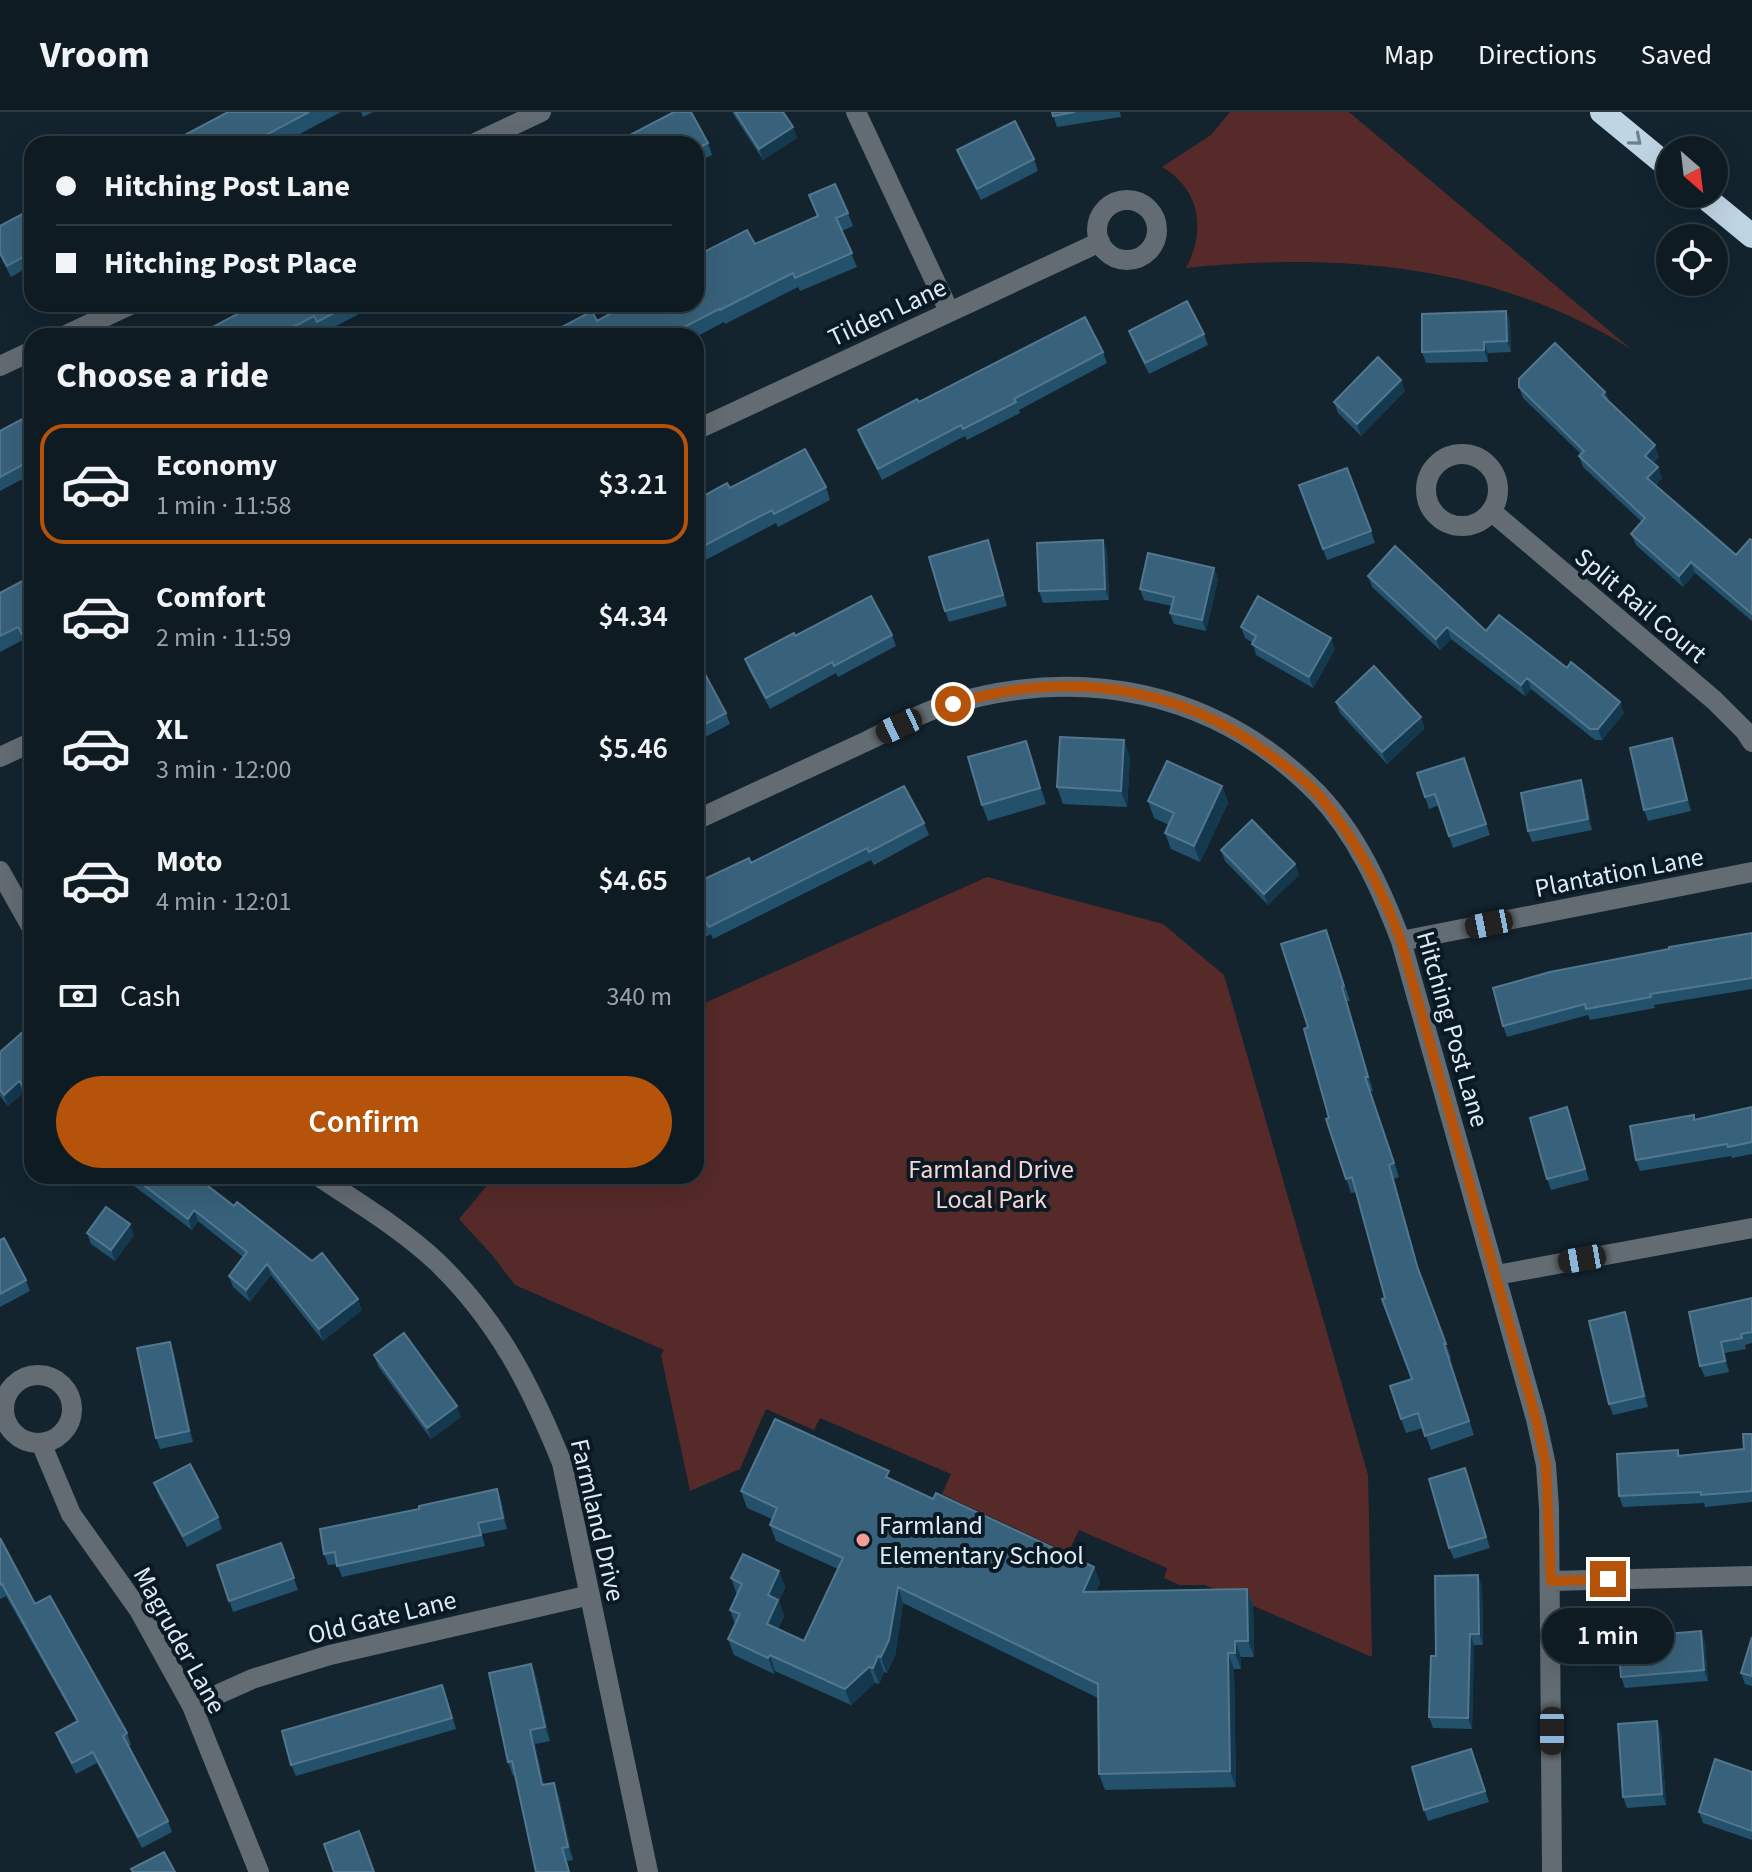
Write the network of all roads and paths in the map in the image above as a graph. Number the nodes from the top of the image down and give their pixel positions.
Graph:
1 (541, 112) edge
2 (856, 112) edge
3 (1602, 112) edge
4 (490, 136) edge
5 (1656, 156) edge
6 (1718, 208) edge
7 (1752, 236) edge
8 (1100, 242) dead end
9 (949, 311) junction
10 (115, 312) edge
11 (81, 328) edge
12 (24, 355) edge
13 (0, 366) edge
14 (704, 426) edge
15 (1491, 511) dead end
16 (1752, 742) edge
17 (24, 746) edge
18 (0, 757) edge
19 (704, 816) edge
20 (0, 871) edge
21 (1752, 872) edge
22 (24, 914) edge
23 (1401, 941) junction
24 (330, 1184) edge
25 (1752, 1228) edge
26 (1497, 1275) junction
27 (41, 1443) dead end
28 (1752, 1576) edge
29 (1551, 1581) junction
30 (590, 1595) junction
31 (192, 1706) junction
32 (259, 1872) edge
33 (648, 1872) edge
34 (1552, 1872) edge

1 - 4 street
2 - 9 street
3 -> 5 highway
6 - 7 highway
8 - 9 street, Tilden Lane
9 - 14 street, Tilden Lane
10 - 11 street
12 - 13 street
15 - 16 street, Split Rail Court
17 - 18 street
19 - 23 street, Hitching Post Lane
20 - 22 street
21 - 23 street, Plantation Lane
23 - 26 street, Hitching Post Lane
24 - 30 street, Farmland Drive
25 - 26 street
26 - 29 street, Hitching Post Lane
27 - 31 street, Magruder Lane
28 - 29 street
29 - 34 street, Hitching Post Lane
30 - 31 street, Old Gate Lane
30 - 33 street, Farmland Drive
31 - 32 street, Magruder Lane

